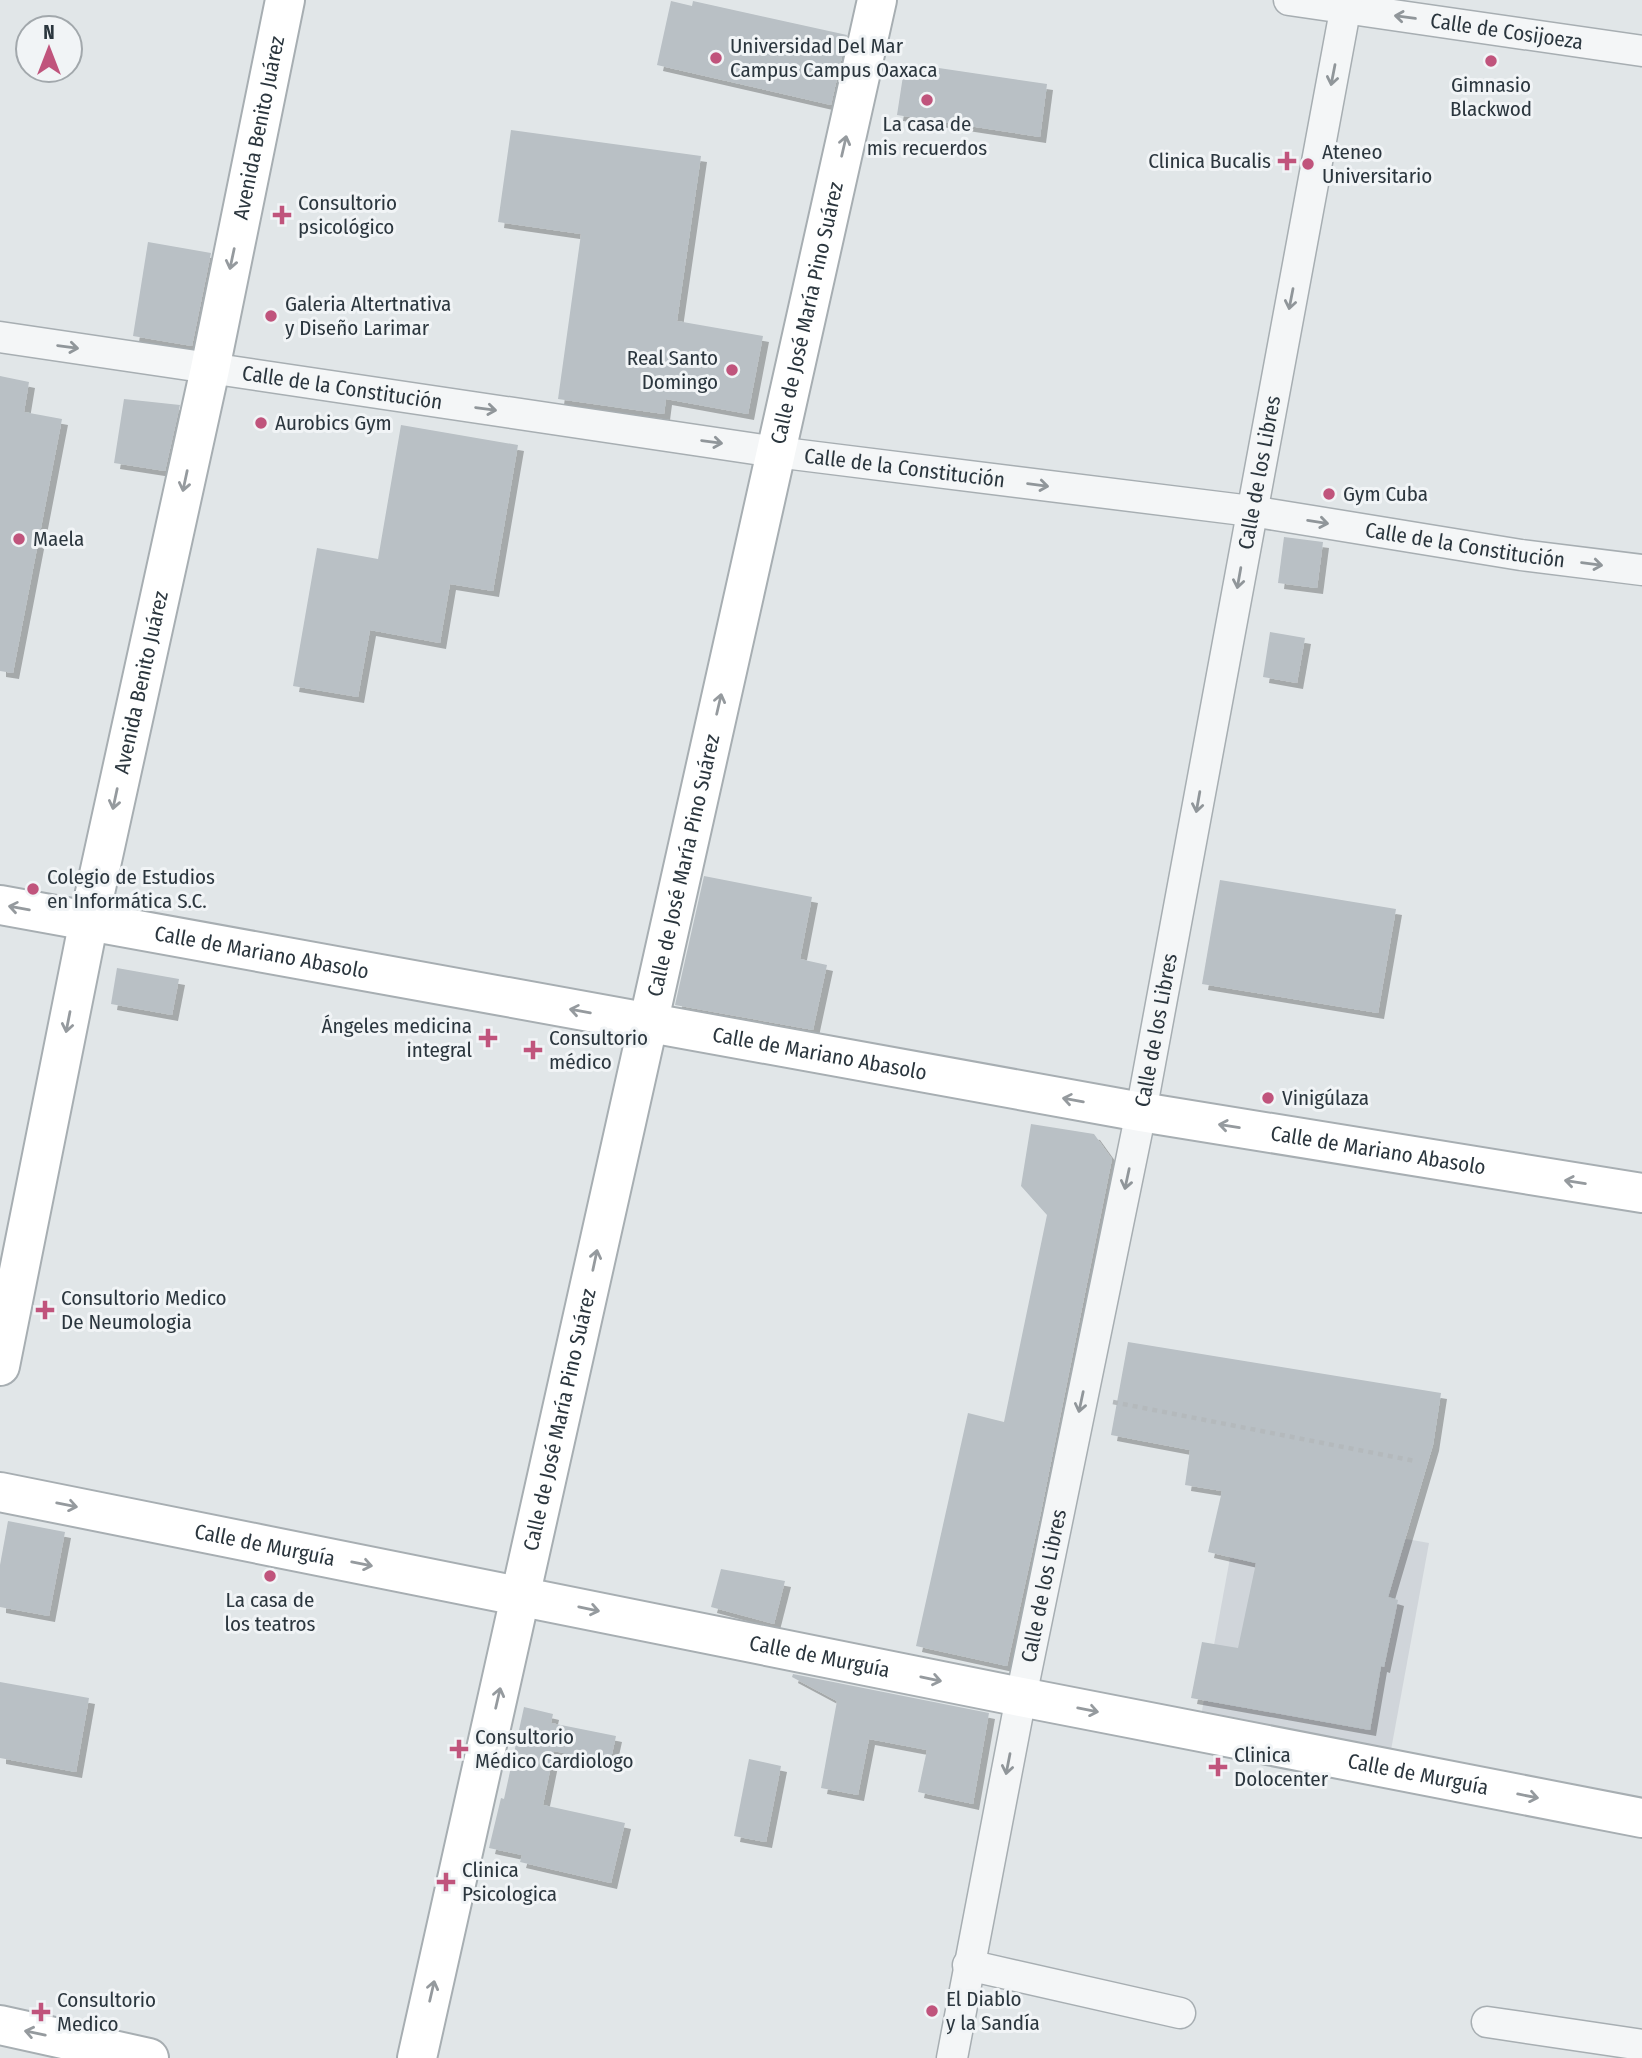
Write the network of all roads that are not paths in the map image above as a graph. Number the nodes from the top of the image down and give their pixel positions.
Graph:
1 (285, 0) edge
2 (877, 0) edge
3 (1289, 0) edge
4 (1346, 4) edge
5 (1642, 51) edge
6 (0, 337) edge
7 (210, 369) junction
8 (776, 452) junction
9 (1251, 511) junction
10 (1642, 570) edge
11 (0, 905) edge
12 (89, 920) junction
13 (647, 1024) junction
14 (1141, 1112) junction
15 (1642, 1193) edge
16 (0, 1366) edge
17 (0, 1492) edge
18 (522, 1595) junction
19 (1021, 1697) junction
20 (1642, 1818) edge
21 (968, 1965) junction
22 (1180, 2013) dead end
23 (1487, 2022) dead end
24 (0, 2025) edge
25 (1642, 2045) edge
26 (149, 2058) edge
27 (416, 2058) edge
28 (952, 2058) edge

1 -> 7 main road, Avenida Benito Juárez
8 -> 2 main road, Calle de José María Pino Suárez
3 - 4 street, Calle de Cosijoeza
5 -> 4 street, Calle de Cosijoeza
4 -> 9 street, Calle de los Libres
6 -> 7 street, Calle de la Constitución
7 -> 8 street, Calle de la Constitución
7 -> 12 main road, Avenida Benito Juárez
8 -> 9 street, Calle de la Constitución
13 -> 8 main road, Calle de José María Pino Suárez
9 -> 10 street, Calle de la Constitución
9 -> 14 street, Calle de los Libres
12 -> 11 main road, Calle de Mariano Abasolo
13 -> 12 main road, Calle de Mariano Abasolo
12 -> 16 main road, Avenida Benito Juárez
14 -> 13 main road, Calle de Mariano Abasolo
18 -> 13 main road, Calle de José María Pino Suárez
15 -> 14 main road, Calle de Mariano Abasolo
14 -> 19 street, Calle de los Libres
17 -> 18 main road, Calle de Murguía
18 -> 19 main road, Calle de Murguía
27 -> 18 main road, Calle de José María Pino Suárez
19 -> 20 main road, Calle de Murguía
19 -> 21 street, Calle de los Libres
21 - 22 street
21 - 28 street, Calle de los Libres
23 - 25 street
26 -> 24 main road

